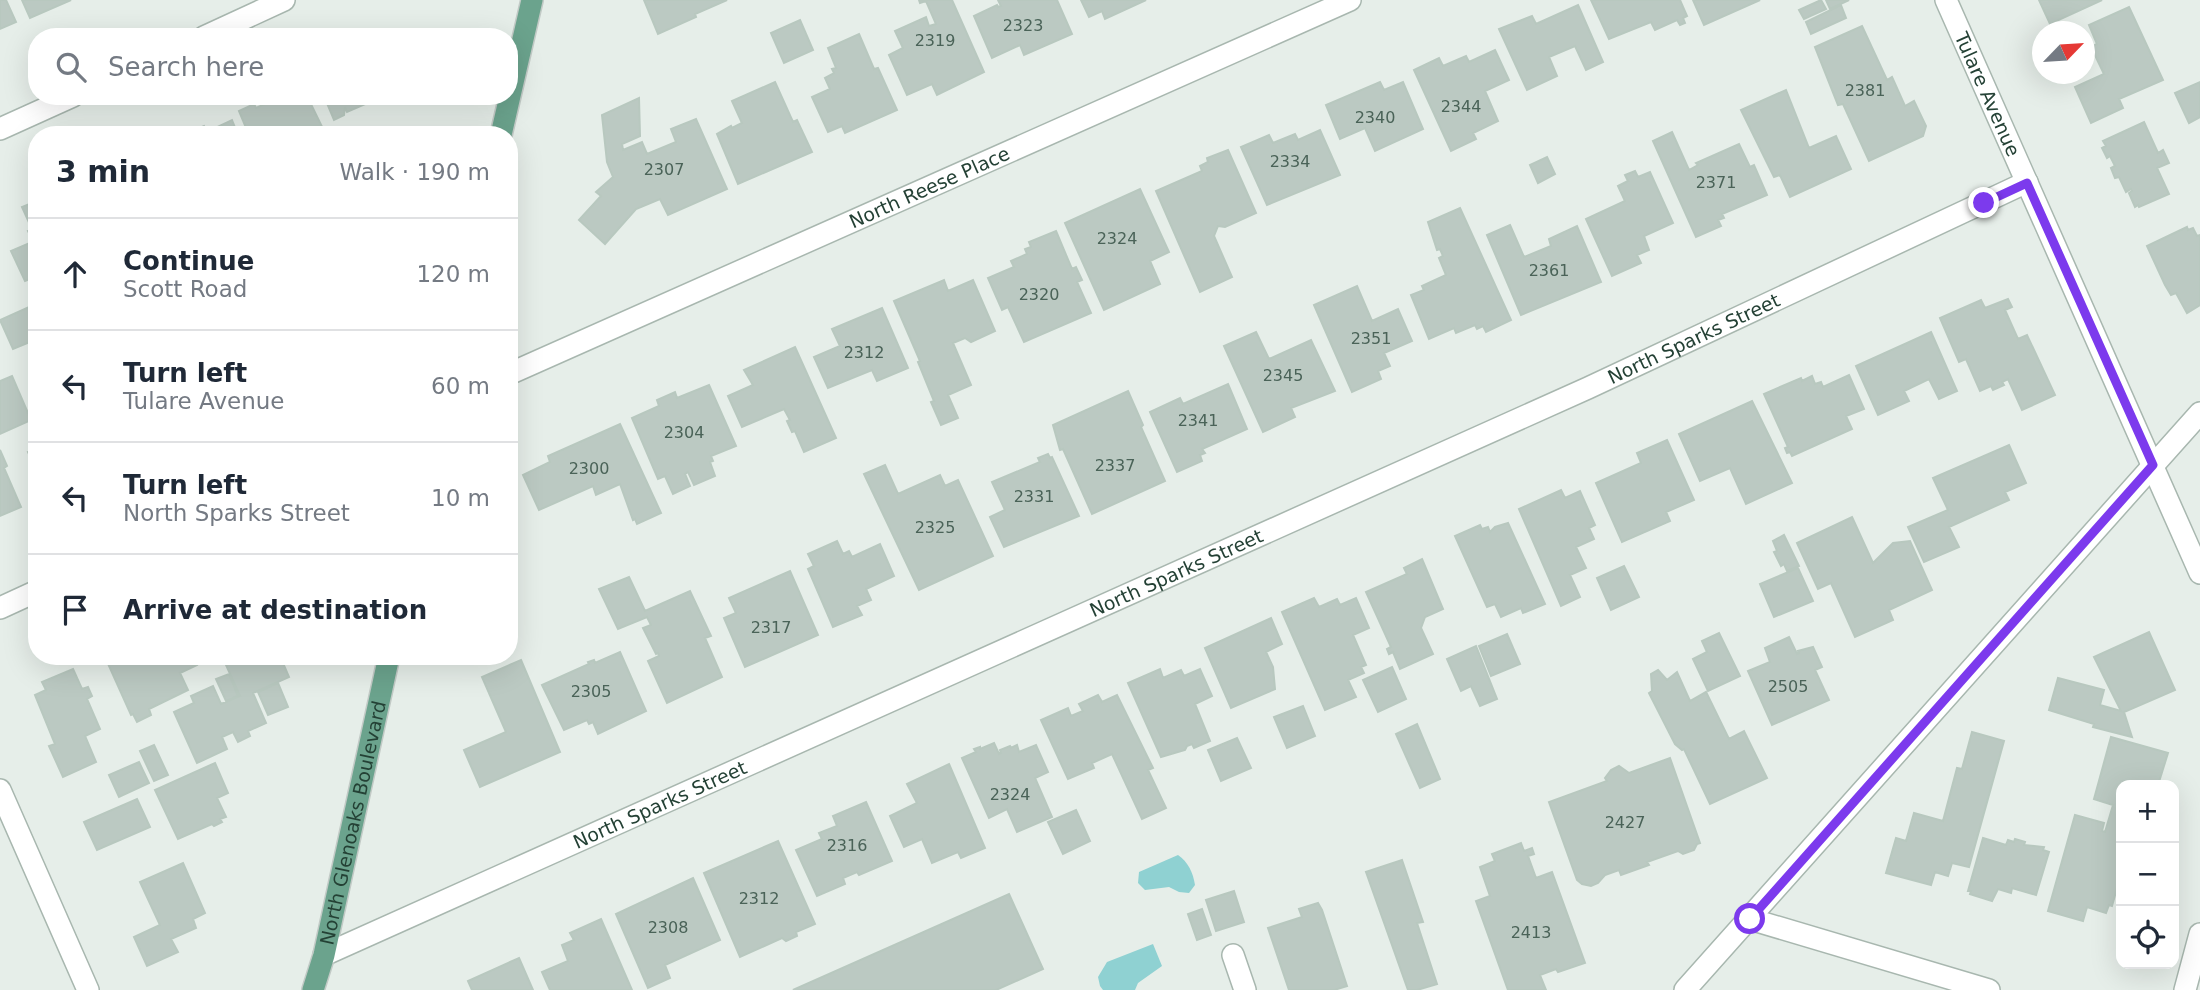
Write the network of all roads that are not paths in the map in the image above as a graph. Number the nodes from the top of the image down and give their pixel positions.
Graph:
1 (284, 0) edge
2 (532, 0) edge
3 (1350, 0) edge
4 (1946, 0) edge
5 (223, 28) edge
6 (518, 61) edge
7 (53, 105) edge
8 (508, 105) edge
9 (503, 126) edge
10 (0, 129) edge
11 (2027, 183) junction
12 (518, 370) edge
13 (2200, 414) edge
14 (2153, 465) junction
15 (2200, 573) edge
16 (28, 595) edge
17 (0, 608) edge
18 (387, 665) edge
19 (0, 790) edge
20 (1750, 919) junction
21 (2200, 934) edge
22 (324, 955) junction
23 (1234, 955) dead end
24 (88, 990) edge
25 (313, 990) edge
26 (1245, 990) edge
27 (1685, 990) edge
28 (1989, 990) edge
29 (2185, 990) edge

1 - 5 street
2 - 6 main road
3 - 12 street, North Reese Place
4 - 11 street, Tulare Avenue
7 - 10 street
8 - 9 main road
11 - 14 street, Tulare Avenue
11 - 22 street, North Sparks Street
13 - 14 street
14 - 15 street, Tulare Avenue
14 - 20 street
16 - 17 street
18 - 22 main road, North Glenoaks Boulevard
19 - 24 street
20 - 27 street
20 - 28 street
21 - 29 street
22 - 25 main road, North Glenoaks Boulevard
23 - 26 street

